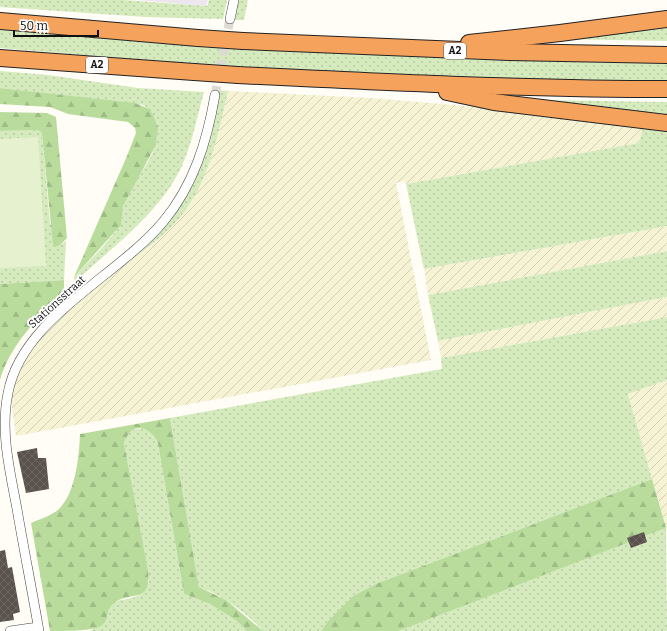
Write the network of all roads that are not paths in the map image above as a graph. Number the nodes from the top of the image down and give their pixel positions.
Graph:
1 (234, 0) edge
2 (230, 19) tunnel mouth
3 (667, 19) edge
4 (0, 21) edge
5 (410, 49) junction
6 (667, 55) edge
7 (0, 58) edge
8 (403, 83) junction
9 (667, 89) edge
10 (215, 95) tunnel mouth
11 (667, 123) edge
12 (3, 448) edge
13 (39, 629) edge
14 (10, 631) edge

1 - 2 street
3 - 5 highway, A2
4 - 5 highway, A2, bridge
5 - 6 highway, A2
7 - 8 highway, A2, bridge
8 - 9 highway, A2
8 - 11 highway, A2
10 - 12 street, Stationsstraat
12 - 13 street, Stationsstraat
13 - 14 street

